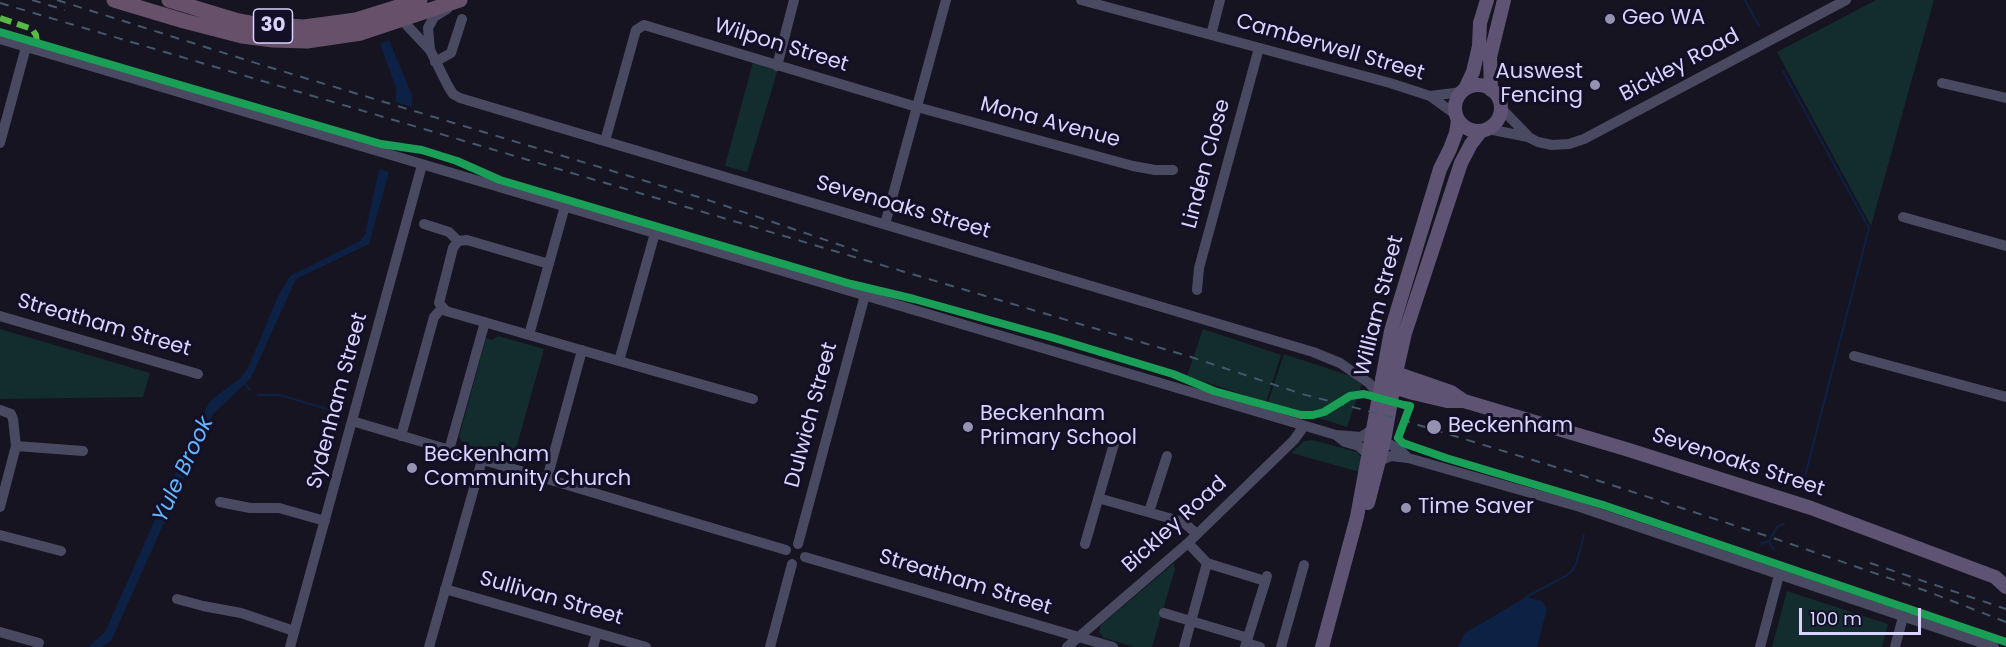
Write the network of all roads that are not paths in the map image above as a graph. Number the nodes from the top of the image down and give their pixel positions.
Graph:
1 (114, 0) edge
2 (169, 0) edge
3 (420, 0) edge
4 (460, 0) edge
5 (466, 0) edge
6 (794, 0) edge
7 (946, 0) edge
8 (1081, 0) edge
9 (1221, 0) edge
10 (1486, 0) edge
11 (1504, 0) edge
12 (1846, 0) edge
13 (1834, 3) edge
14 (403, 9) edge
15 (462, 19) dead end
16 (1211, 35) junction
17 (0, 39) edge
18 (26, 47) junction
19 (1259, 48) junction
20 (430, 50) junction
21 (435, 62) junction
22 (777, 66) junction
23 (1942, 83) dead end
24 (1491, 90) junction
25 (1463, 91) junction
26 (1430, 96) junction
27 (2006, 98) edge
28 (917, 107) junction
29 (1500, 107) junction
30 (1457, 117) junction
31 (1484, 130) junction
32 (1528, 136) junction
33 (605, 141) junction
34 (0, 143) edge
35 (422, 165) junction
36 (1173, 170) dead end
37 (565, 206) junction
38 (1904, 217) dead end
39 (424, 224) dead end
40 (885, 224) junction
41 (655, 233) junction
42 (458, 241) junction
43 (2006, 246) edge
44 (549, 264) junction
45 (1197, 290) dead end
46 (865, 295) junction
47 (442, 308) junction
48 (0, 316) edge
49 (485, 322) junction
50 (529, 335) junction
51 (582, 350) junction
52 (1854, 356) dead end
53 (619, 361) junction
54 (198, 374) dead end
55 (1387, 375) junction
56 (1394, 387) junction
57 (1379, 395) junction
58 (2006, 397) edge
59 (753, 399) dead end
60 (1464, 400) junction
61 (0, 410) edge
62 (352, 421) junction
63 (1304, 426) junction
64 (1374, 428) junction
65 (1336, 435) junction
66 (401, 436) junction
67 (1116, 437) dead end
68 (1384, 441) junction
69 (16, 446) junction
70 (449, 450) junction
71 (83, 451) dead end
72 (1167, 456) dead end
73 (1374, 458) junction
74 (1408, 458) junction
75 (482, 460) junction
76 (547, 479) junction
77 (1098, 498) junction
78 (220, 502) dead end
79 (0, 507) edge
80 (1149, 512) junction
81 (325, 521) junction
82 (1197, 534) junction
83 (0, 535) edge
84 (1188, 543) junction
85 (798, 544) junction
86 (1085, 544) dead end
87 (786, 550) junction
88 (61, 552) dead end
89 (805, 557) junction
90 (1207, 563) junction
91 (792, 564) junction
92 (1304, 565) dead end
93 (1779, 575) junction
94 (2001, 576) edge
95 (2006, 587) edge
96 (445, 589) junction
97 (177, 598) dead end
98 (1164, 613) dead end
99 (1903, 617) junction
100 (1190, 621) junction
101 (294, 631) junction
102 (0, 632) edge
103 (597, 633) junction
104 (1079, 637) junction
105 (39, 643) dead end
106 (1246, 643) edge
107 (290, 647) edge
108 (429, 647) edge
109 (593, 647) edge
110 (646, 647) edge
111 (770, 647) edge
112 (1067, 647) edge
113 (1113, 647) edge
114 (1184, 647) edge
115 (1260, 647) edge
116 (1281, 647) edge
117 (1322, 647) edge
118 (1329, 647) edge
119 (1760, 647) edge
120 (1894, 647) edge
121 (1994, 647) edge

1 - 14 highway, 30
2 - 14 highway, 30
3 - 14 highway, 30
4 - 14 highway, 30
5 - 20 street, Sevenoaks Street
6 - 22 street
7 - 28 street
8 - 16 street, Camberwell Street
9 - 16 street
10 - 25 main road
11 - 24 main road
12 - 13 street, Bickley Road
13 - 32 street, Bickley Road
14 - 20 street, Sevenoaks Street
15 - 21 street
16 - 19 street, Camberwell Street
17 - 18 street
18 - 34 street
18 - 35 street
19 - 26 street, Camberwell Street
19 - 45 street, Linden Close
20 - 21 street, Sevenoaks Street
21 - 33 street, Sevenoaks Street
22 - 28 street, Wilpon Street
22 - 33 street, Wilpon Street
23 - 27 street
24 - 25 main road
24 - 29 main road
25 - 26 street, Camberwell Street
25 - 30 main road
26 - 30 street, Camberwell Street
28 - 36 street, Mona Avenue
28 - 40 street
29 - 31 main road
29 - 32 street, Bickley Road
30 - 31 main road
30 - 55 main road, William Street
31 - 32 street, Bickley Road
31 - 55 main road, William Street
33 - 40 street, Sevenoaks Street
35 - 37 street
35 - 62 street, Sydenham Street
37 - 41 street
37 - 44 street
38 - 43 street
39 - 42 street
40 - 57 street, Sevenoaks Street
41 - 46 street
41 - 53 street
42 - 44 street
42 - 47 street
44 - 50 street
46 - 63 street
46 - 85 street, Dulwich Street
47 - 49 street
47 - 66 street
48 - 54 street, Streatham Street
49 - 50 street
49 - 70 street
50 - 51 street
51 - 53 street
51 - 76 street
52 - 58 street
53 - 59 street
55 - 56 main road, William Street
55 - 57 main road, William Street
55 - 60 main road, Sevenoaks Street
56 - 60 main road, Sevenoaks Street
56 - 68 main road, William Street
57 - 64 main road, William Street
60 - 94 main road, Sevenoaks Street
61 - 69 street
62 - 66 street
62 - 81 street, Sydenham Street
63 - 65 street
63 - 82 street, Bickley Road
64 - 65 street
64 - 73 main road, William Street
65 - 73 street
66 - 70 street
67 - 77 street
68 - 73 main road, William Street
68 - 74 street
69 - 71 street
69 - 79 street
70 - 75 street
72 - 80 street
73 - 74 street
73 - 117 main road, William Street
73 - 118 main road, William Street
74 - 93 street
75 - 76 street
75 - 96 street
76 - 87 street
77 - 80 street
77 - 86 street
78 - 81 street
80 - 82 street
81 - 101 street, Sydenham Street
82 - 84 street, Bickley Road
83 - 88 street
84 - 90 street
84 - 104 street, Bickley Road
85 - 87 street
85 - 89 street
87 - 91 street
89 - 91 street
89 - 104 street, Streatham Street
90 - 100 street
90 - 106 street
91 - 111 street
92 - 116 street
93 - 99 street
93 - 119 street
94 - 95 main road, Sevenoaks Street
96 - 103 street, Sullivan Street
96 - 108 street
97 - 101 street
98 - 100 street
99 - 120 street
99 - 121 street
100 - 106 street
100 - 114 street
101 - 107 street, Sydenham Street
102 - 105 street
103 - 109 street
103 - 110 street, Sullivan Street
104 - 112 street, Bickley Road
104 - 113 street, Streatham Street
106 - 115 street

